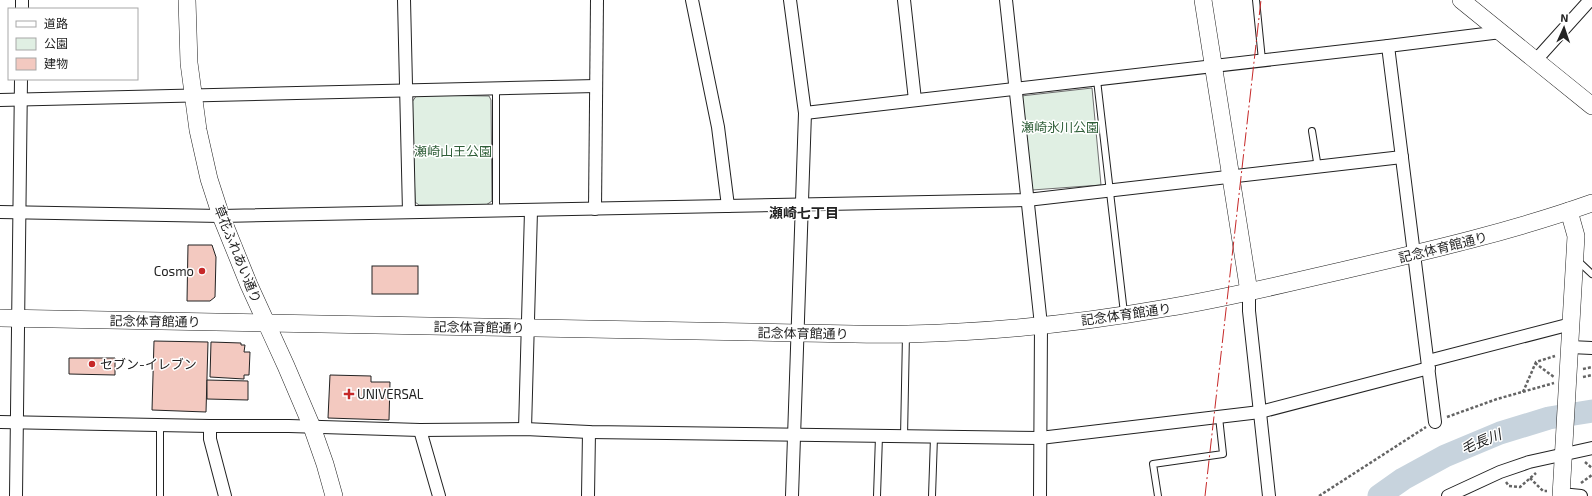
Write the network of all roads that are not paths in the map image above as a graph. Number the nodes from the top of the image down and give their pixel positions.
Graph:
1 (187, 0) edge
2 (404, 0) edge
3 (597, 0) edge
4 (692, 0) edge
5 (790, 0) edge
6 (904, 0) edge
7 (1006, 0) edge
8 (1203, 0) edge
9 (1256, 0) edge
10 (1462, 0) edge
11 (1590, 0) edge
12 (1501, 32) junction
13 (1388, 46) junction
14 (1262, 60) junction
15 (1536, 60) junction
16 (1214, 66) junction
17 (21, 80) edge
18 (1097, 80) junction
19 (596, 86) junction
20 (496, 88) junction
21 (1014, 89) junction
22 (406, 90) junction
23 (194, 96) junction
24 (20, 99) junction
25 (0, 100) edge
26 (915, 100) junction
27 (1592, 106) edge
28 (805, 113) junction
29 (1312, 131) dead end
30 (1402, 157) junction
31 (1318, 168) junction
32 (1230, 177) junction
33 (1110, 191) junction
34 (1027, 200) junction
35 (1592, 203) edge
36 (803, 205) junction
37 (728, 206) junction
38 (595, 209) junction
39 (496, 210) junction
40 (531, 211) junction
41 (1568, 211) junction
42 (0, 212) edge
43 (409, 212) junction
44 (20, 213) junction
45 (221, 216) junction
46 (1415, 254) junction
47 (1575, 257) junction
48 (1592, 274) edge
49 (1249, 292) junction
50 (1125, 315) junction
51 (0, 318) edge
52 (19, 318) junction
53 (266, 323) junction
54 (1571, 324) junction
55 (1041, 325) junction
56 (529, 328) junction
57 (798, 333) junction
58 (906, 334) junction
59 (1592, 348) edge
60 (1563, 352) junction
61 (1429, 364) junction
62 (1260, 412) junction
63 (1219, 417) junction
64 (0, 422) edge
65 (17, 422) junction
66 (1435, 422) road end
67 (160, 425) junction
68 (210, 426) junction
69 (312, 427) junction
70 (525, 429) junction
71 (420, 430) junction
72 (589, 432) junction
73 (794, 434) junction
74 (879, 436) junction
75 (904, 437) junction
76 (934, 437) junction
77 (1040, 438) junction
78 (1592, 448) edge
79 (1564, 451) junction
80 (1580, 491) edge
81 (1557, 494) edge
82 (16, 496) edge
83 (160, 496) edge
84 (225, 496) edge
85 (334, 496) edge
86 (439, 496) edge
87 (588, 496) edge
88 (792, 496) edge
89 (877, 496) edge
90 (932, 496) edge
91 (1040, 496) edge
92 (1158, 496) edge
93 (1269, 496) edge
94 (1449, 496) edge

1 - 23 street, 草花ふれあい通り
2 - 22 street
3 - 19 street
4 - 37 street
5 - 28 street
6 - 26 street
7 - 21 street
8 - 16 street
9 - 14 lane
10 - 12 street
11 - 15 street
12 - 13 street
12 - 15 street
13 - 14 street
13 - 30 street
14 - 16 street
15 - 27 street
16 - 18 street
16 - 32 street
17 - 24 street
18 - 21 street
18 - 33 lane
19 - 20 street
19 - 38 street
20 - 22 street
20 - 39 lane
21 - 26 street
21 - 34 street
22 - 23 street
22 - 43 street
23 - 24 street
23 - 45 street, 草花ふれあい通り
24 - 25 street
24 - 44 street
26 - 28 street
28 - 36 street
29 - 31 lane
30 - 31 street
30 - 46 street
31 - 32 street
32 - 33 street
32 - 49 street
33 - 34 street
33 - 50 lane
34 - 36 street
34 - 55 street
35 - 41 street, 記念体育館通り
36 - 37 street
36 - 57 street
37 - 38 street
38 - 40 street
39 - 40 street
39 - 43 street
40 - 56 street
41 - 46 street, 記念体育館通り
41 - 47 street
42 - 44 street
43 - 45 street
44 - 45 street
44 - 52 street
45 - 53 street, 草花ふれあい通り
46 - 49 street, 記念体育館通り
46 - 61 street
47 - 48 lane
47 - 54 street
49 - 50 street, 記念体育館通り
49 - 62 street
50 - 55 street, 記念体育館通り
51 - 52 street, 記念体育館通り
52 - 53 street, 記念体育館通り
52 - 65 street
53 - 56 street, 記念体育館通り
53 - 69 street, 草花ふれあい通り
54 - 60 street
54 - 61 street
55 - 58 street, 記念体育館通り
55 - 77 street
56 - 57 street, 記念体育館通り
56 - 70 street
57 - 58 street, 記念体育館通り
57 - 73 street
58 - 75 lane
59 - 60 street
60 - 79 street
61 - 62 street
61 - 66 street
62 - 63 street
62 - 93 street
63 - 77 street
63 - 92 lane
64 - 65 street
65 - 67 street
65 - 82 street
67 - 68 street
67 - 83 lane
68 - 69 street
68 - 84 street
69 - 71 street
69 - 85 street, 草花ふれあい通り
70 - 71 street
70 - 72 street
71 - 86 street
72 - 73 street
72 - 87 street
73 - 74 street
73 - 88 street
74 - 75 street
74 - 89 lane
75 - 76 street
76 - 77 street
76 - 90 lane
77 - 91 street
78 - 79 street
79 - 81 street
79 - 94 street
80 - 81 street

